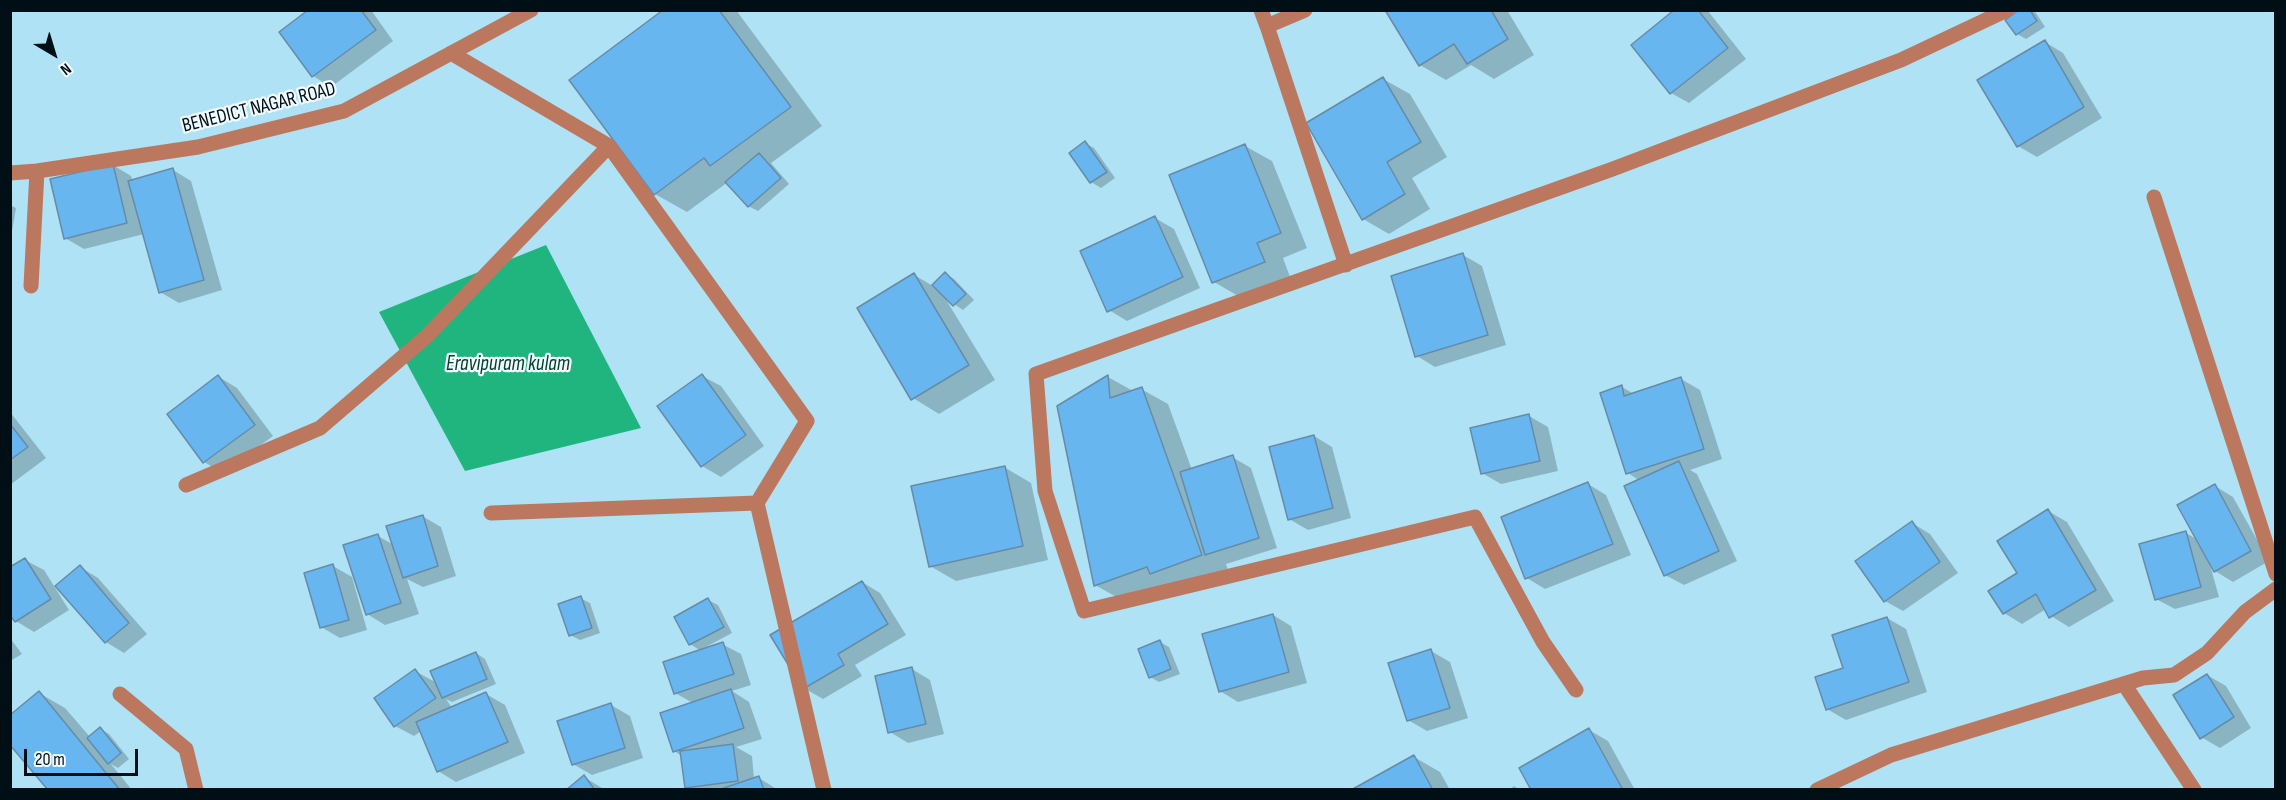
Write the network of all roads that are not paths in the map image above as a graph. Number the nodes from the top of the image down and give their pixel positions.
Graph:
1 (531, 10) edge
2 (1261, 10) edge
3 (1305, 10) edge
4 (2007, 10) edge
5 (1267, 26) junction
6 (451, 53) junction
7 (609, 146) junction
8 (37, 171) junction
9 (10, 172) edge
10 (2154, 197) dead end
11 (1346, 265) junction
12 (31, 286) dead end
13 (186, 485) dead end
14 (757, 503) junction
15 (491, 513) dead end
16 (2276, 574) edge
17 (2276, 589) edge
18 (2124, 684) junction
19 (1576, 690) dead end
20 (120, 694) dead end
21 (196, 789) edge
22 (824, 789) edge
23 (1818, 789) edge
24 (2194, 789) edge

1 - 6 street, BENEDICT NAGAR ROAD
2 - 5 street
3 - 5 street
4 - 11 street
5 - 11 street
6 - 7 street
6 - 8 street, BENEDICT NAGAR ROAD
7 - 13 street
7 - 14 street
8 - 9 street, BENEDICT NAGAR ROAD
8 - 12 street
10 - 16 street
11 - 19 street
14 - 15 street
14 - 22 street
17 - 18 street
18 - 23 street
18 - 24 street
20 - 21 street

